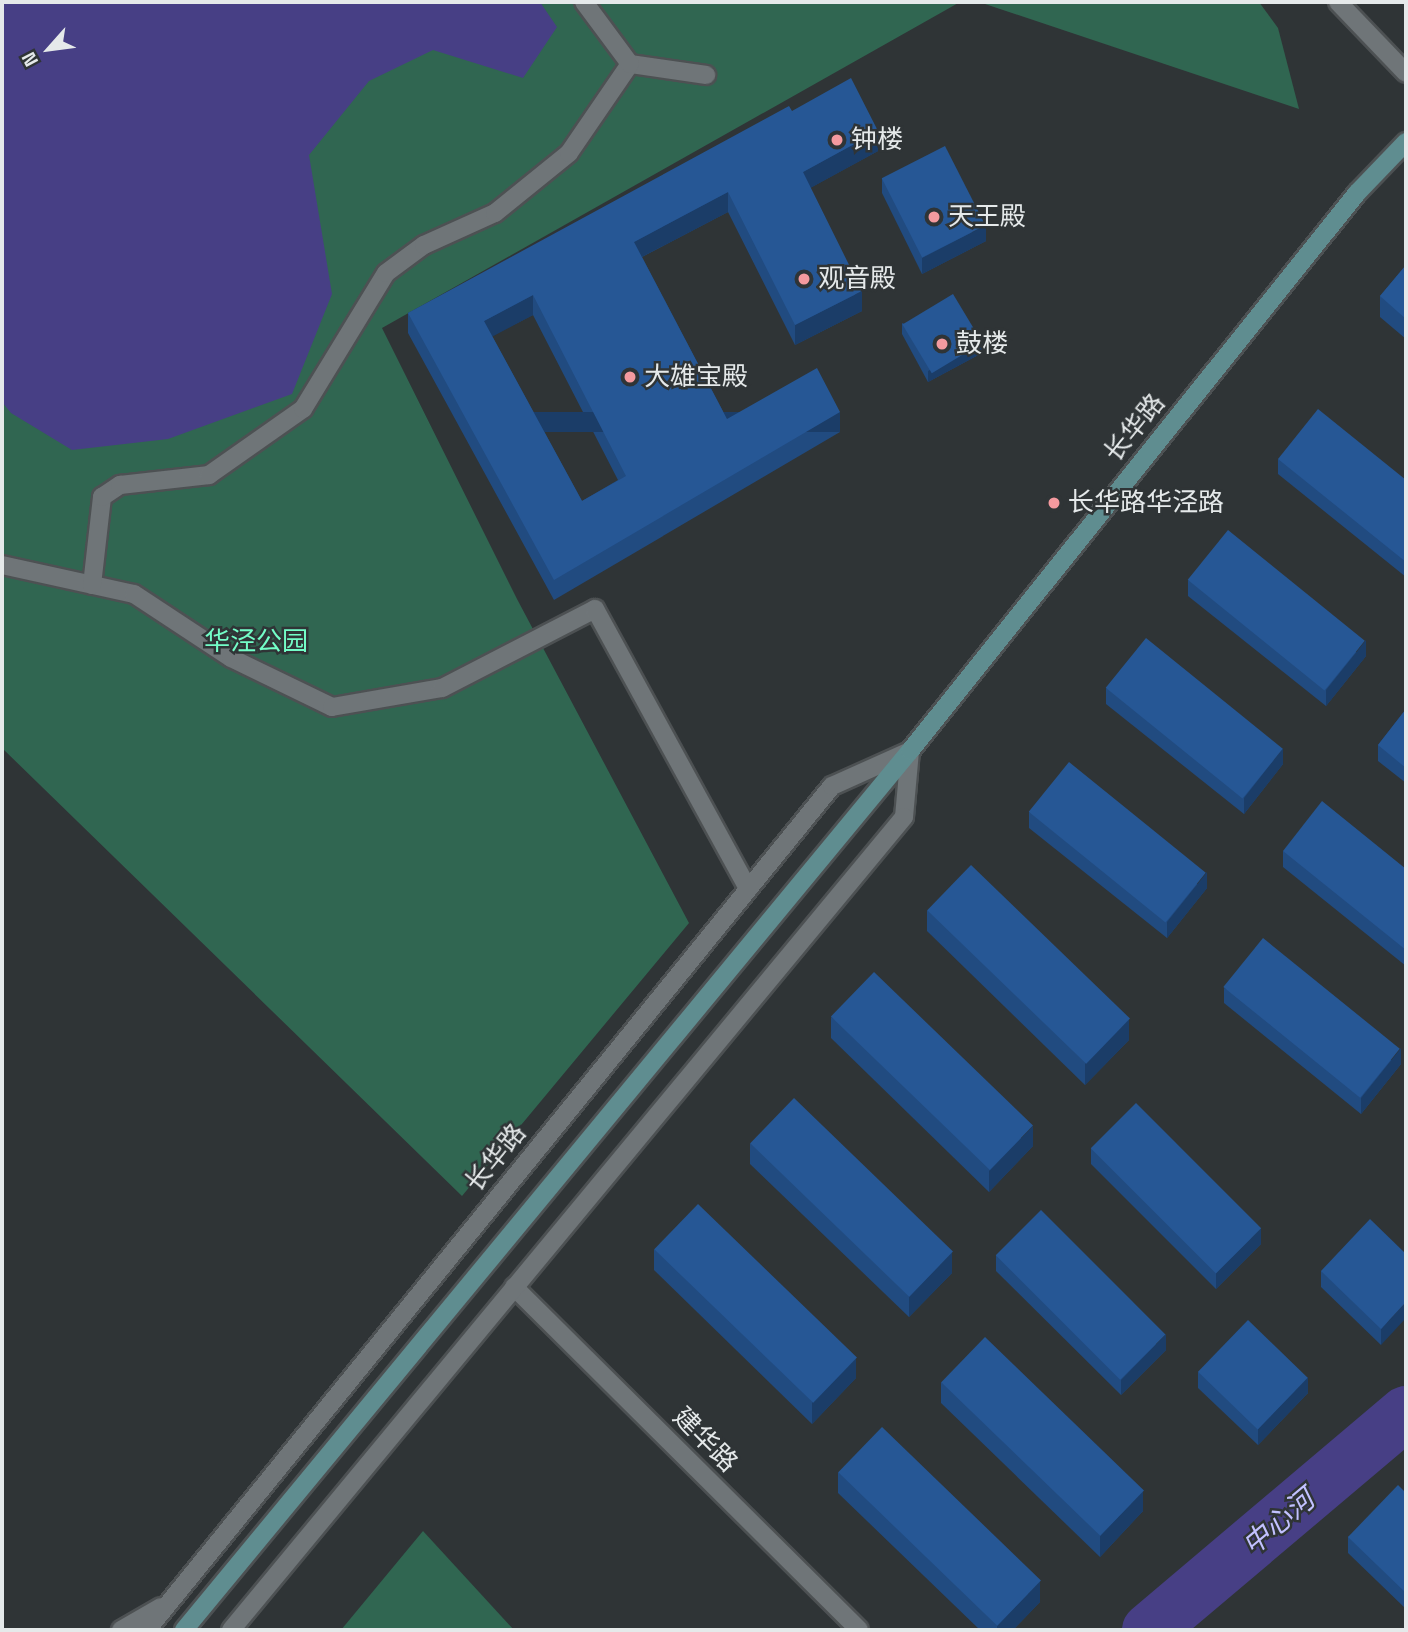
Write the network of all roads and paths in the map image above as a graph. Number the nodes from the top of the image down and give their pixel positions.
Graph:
1 (584, 2) edge
2 (1338, 2) edge
3 (630, 64) junction
4 (1406, 73) edge
5 (706, 75) dead end
6 (1406, 142) edge
7 (2, 565) edge
8 (92, 585) junction
9 (910, 751) junction
10 (748, 889) junction
11 (514, 1287) junction
12 (170, 1601) junction
13 (121, 1630) edge
14 (147, 1630) edge
15 (184, 1630) edge
16 (230, 1630) edge
17 (859, 1630) edge

1 - 3 street
2 - 4 street
3 - 5 street
3 - 8 street
6 - 9 street, 长华路
7 - 8 street
8 - 10 street
9 - 10 street, 长华路
9 - 11 street
9 - 15 street, 长华路
10 - 12 street, 长华路
11 - 16 street
11 - 17 street, 建华路
12 - 13 street
12 - 14 street, 长华路

